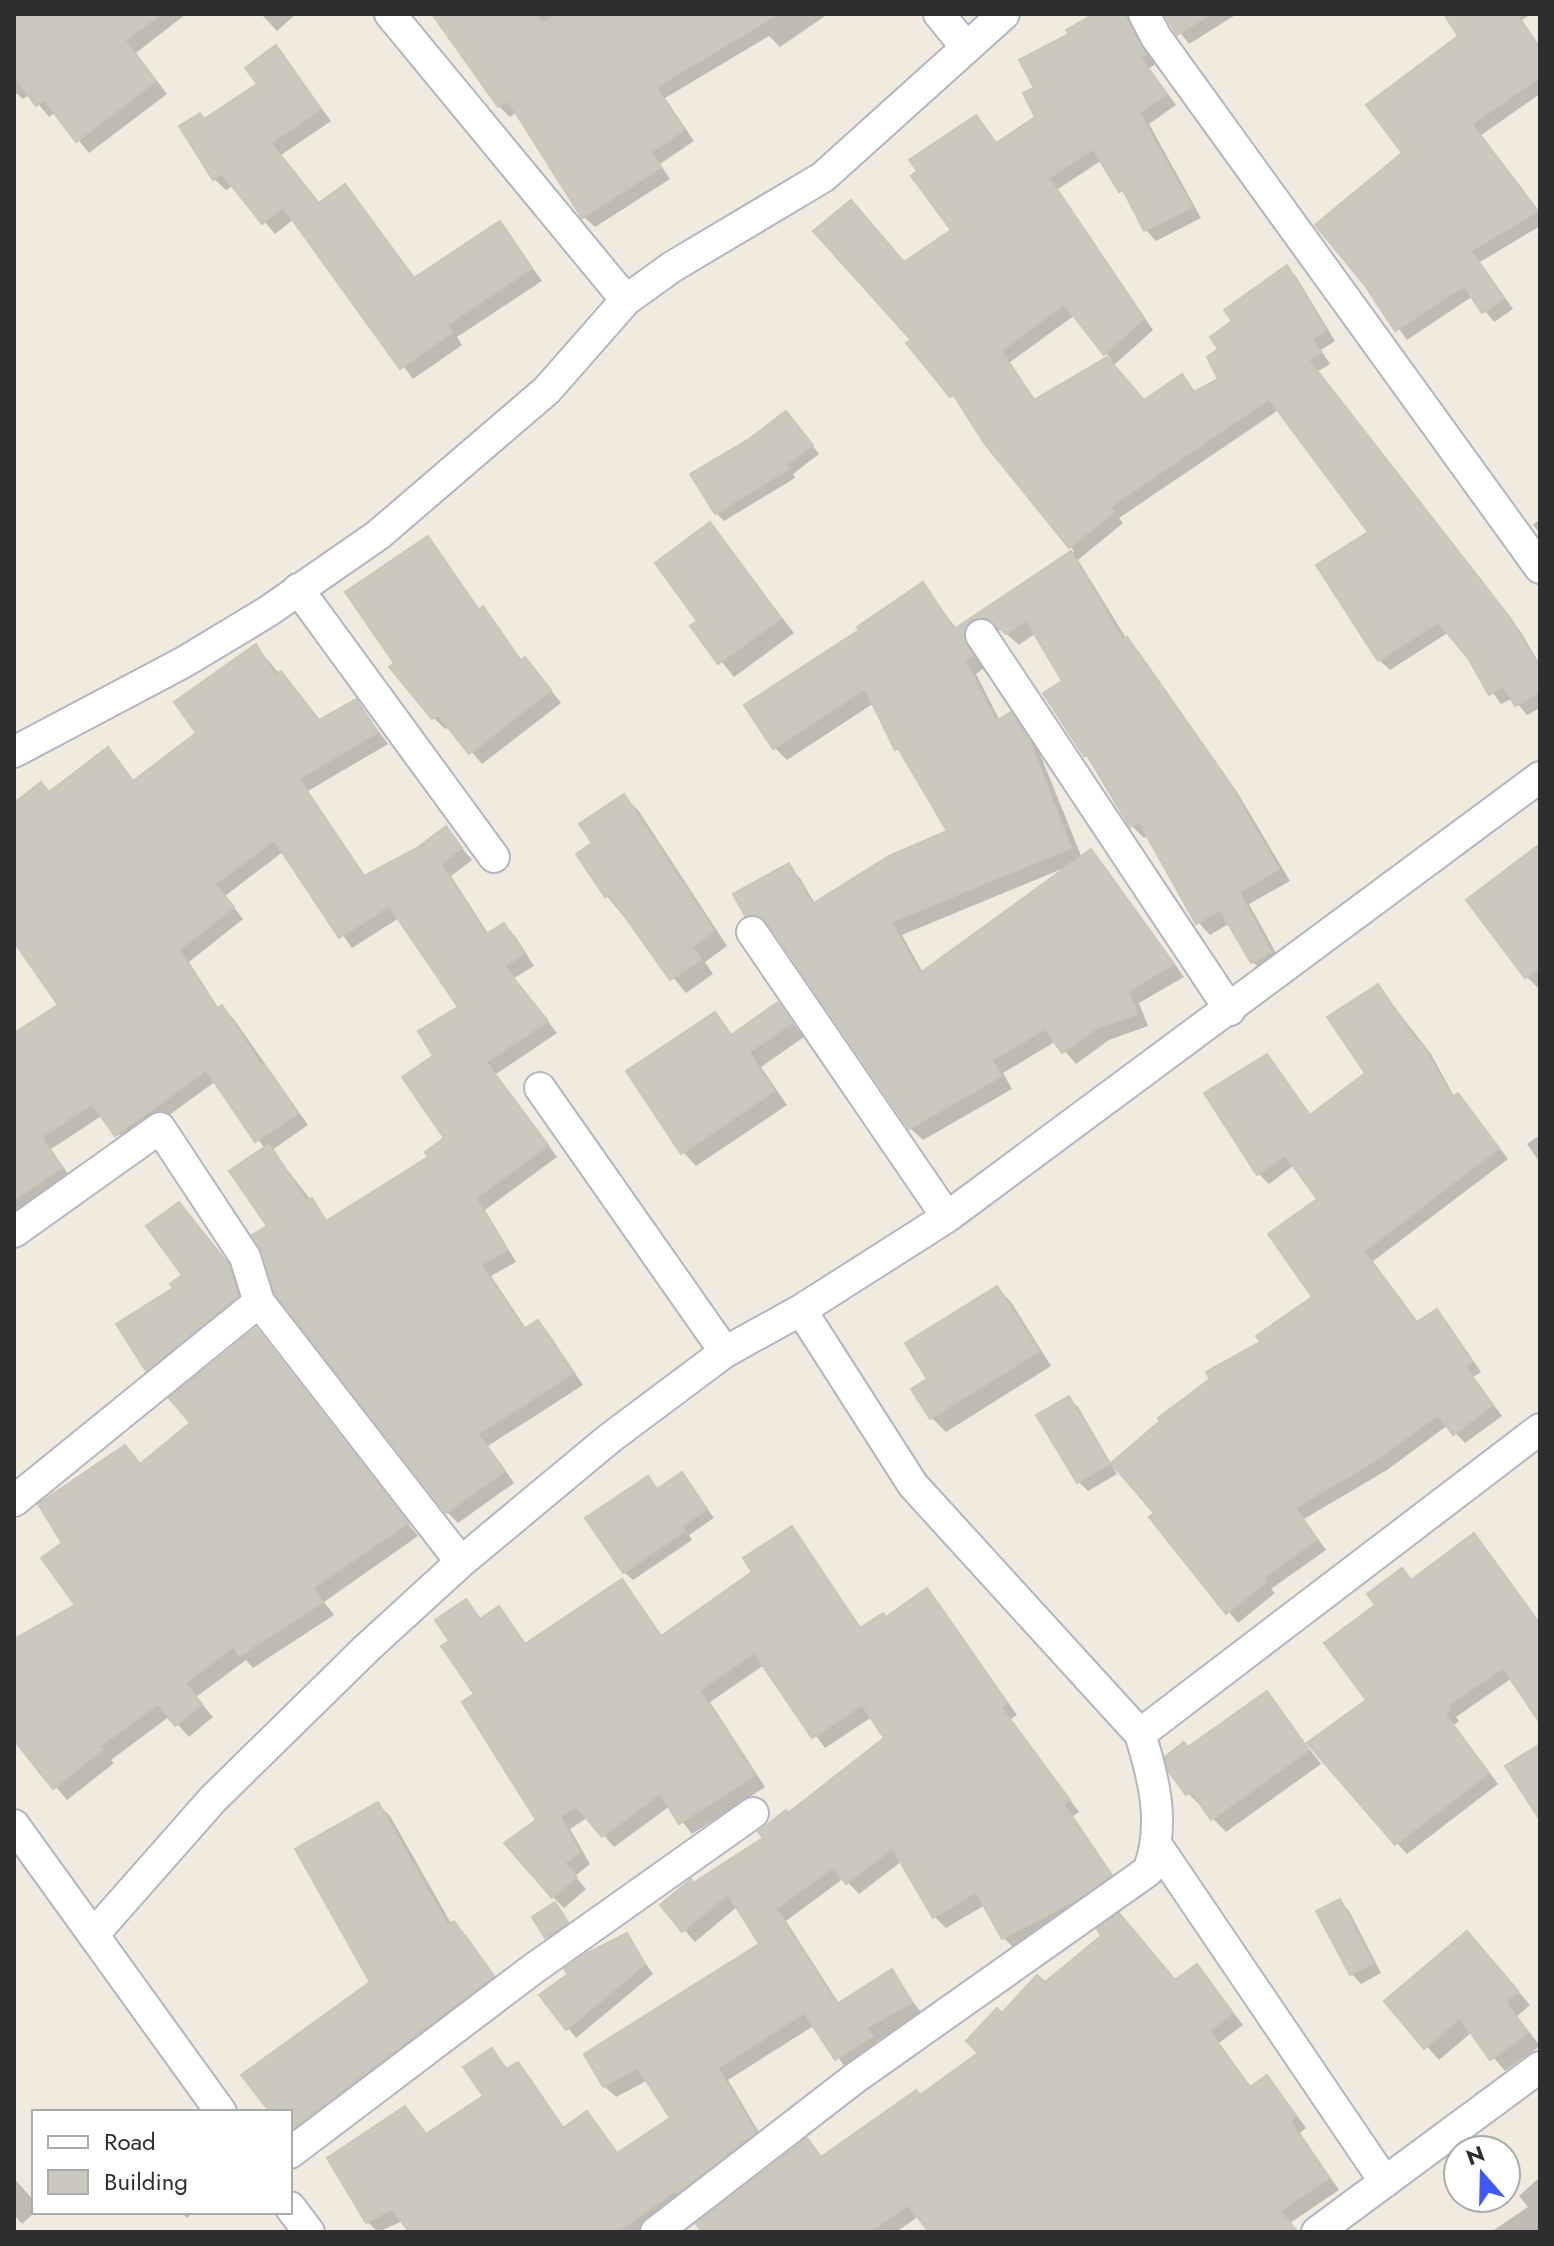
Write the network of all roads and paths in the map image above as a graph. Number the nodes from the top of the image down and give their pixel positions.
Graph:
1 (390, 14) edge
2 (939, 14) edge
3 (1004, 14) edge
4 (1144, 14) edge
5 (966, 47) junction
6 (626, 300) junction
7 (1540, 568) edge
8 (298, 589) junction
9 (981, 635) dead end
10 (14, 752) edge
11 (1540, 777) edge
12 (494, 857) dead end
13 (752, 932) dead end
14 (1230, 1010) junction
15 (540, 1088) dead end
16 (947, 1217) junction
17 (14, 1232) edge
18 (259, 1302) junction
19 (801, 1310) junction
20 (725, 1352) junction
21 (1540, 1429) edge
22 (14, 1501) edge
23 (461, 1562) junction
24 (1140, 1734) junction
25 (753, 1813) dead end
26 (14, 1825) edge
27 (1158, 1847) junction
28 (94, 1934) junction
29 (1540, 2067) edge
30 (220, 2110) edge
31 (292, 2151) edge
32 (1385, 2182) junction
33 (292, 2210) edge
34 (309, 2232) edge
35 (656, 2232) edge
36 (1317, 2232) edge

1 - 6 street
2 - 5 street
3 - 5 street
4 - 7 street
5 - 6 street
6 - 8 street
8 - 10 street
8 - 12 street
9 - 14 street
11 - 14 street
13 - 16 street
14 - 16 street
15 - 20 street
16 - 19 street
17 - 18 street
18 - 22 street
18 - 23 street
19 - 20 street
19 - 24 street
20 - 23 street
21 - 24 street
23 - 28 street
24 - 27 street
25 - 31 street
26 - 28 street
27 - 32 street
27 - 35 street
28 - 30 street
29 - 32 street
32 - 36 street
33 - 34 street

